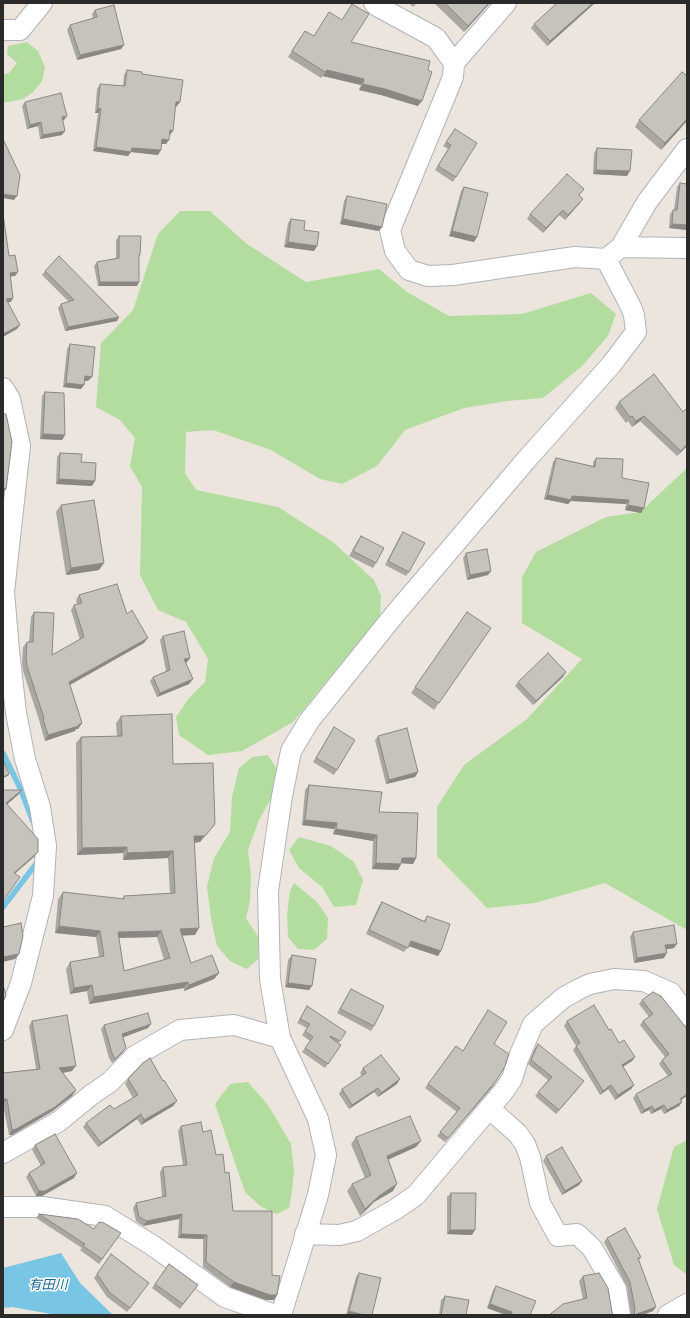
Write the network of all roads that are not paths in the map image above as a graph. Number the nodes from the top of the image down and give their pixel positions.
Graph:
1 (42, 3) edge
2 (374, 3) edge
3 (506, 3) edge
4 (3, 30) edge
5 (454, 63) junction
6 (687, 149) edge
7 (687, 248) edge
8 (613, 253) junction
9 (3, 388) edge
10 (687, 1015) edge
11 (3, 1030) edge
12 (280, 1038) junction
13 (490, 1109) junction
14 (3, 1154) edge
15 (3, 1207) edge
16 (306, 1234) junction
17 (687, 1304) edge
18 (270, 1314) edge
19 (620, 1315) edge
20 (668, 1315) edge

1 - 4 street
2 - 5 street
3 - 5 street
5 - 8 street
6 - 8 street
7 - 8 street
8 - 12 street
9 - 11 street
10 - 13 street
12 - 14 street
12 - 16 street
13 - 16 street
13 - 19 street
15 - 18 street
16 - 18 street
17 - 20 street

